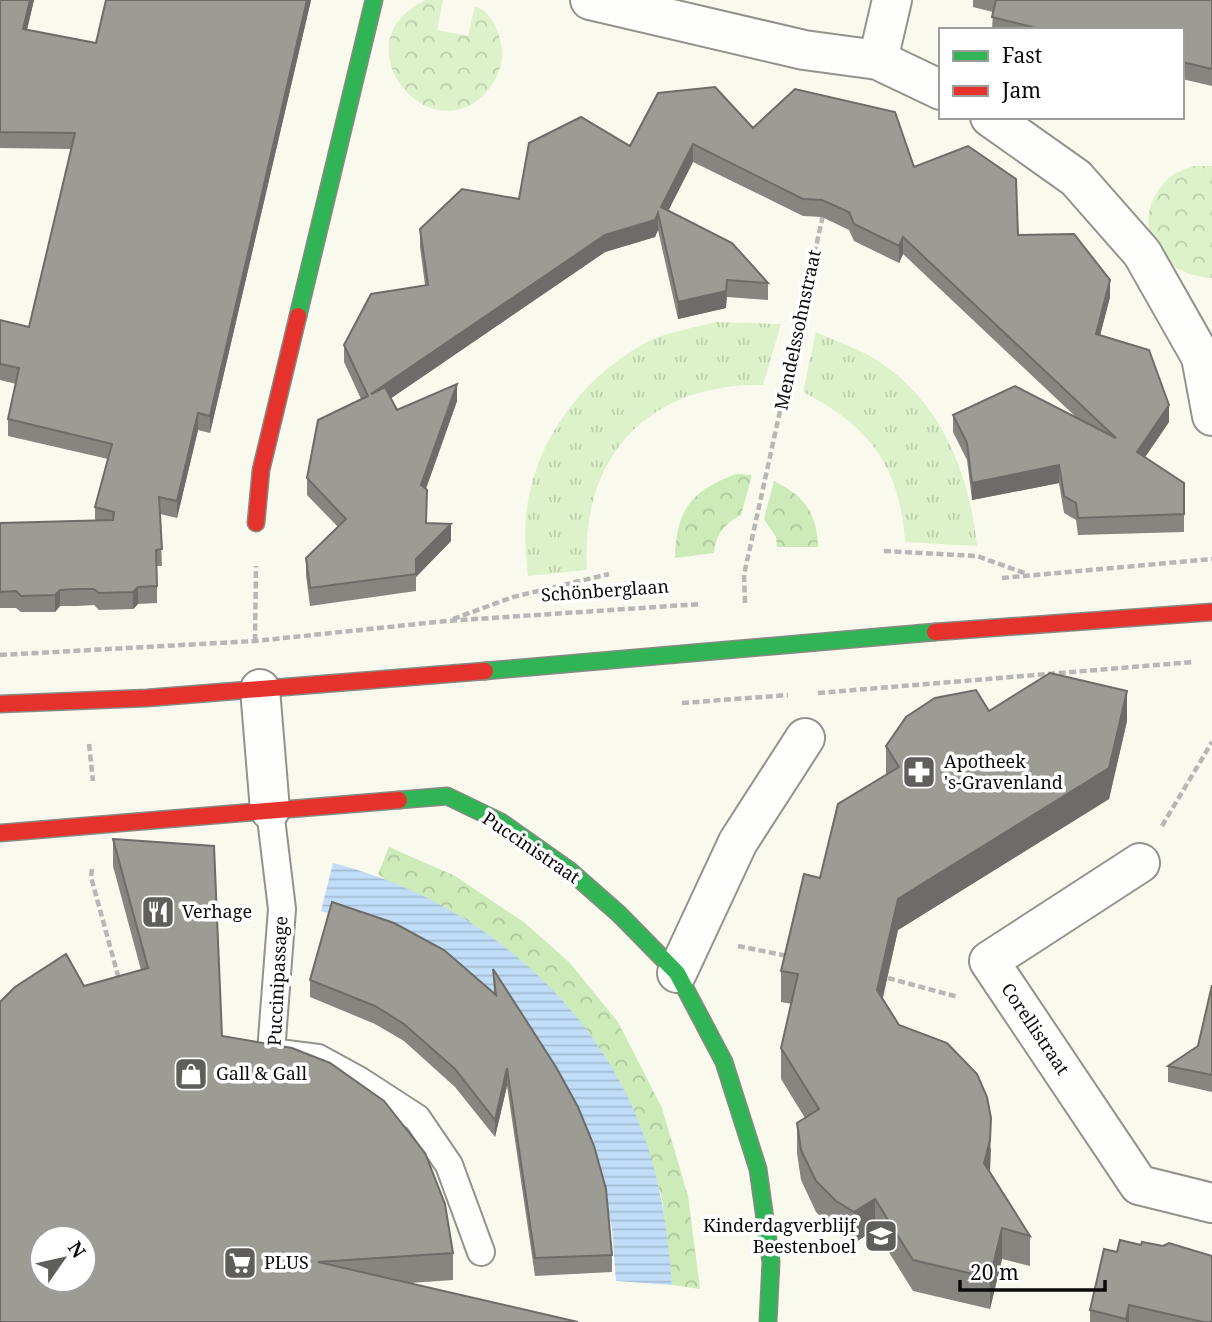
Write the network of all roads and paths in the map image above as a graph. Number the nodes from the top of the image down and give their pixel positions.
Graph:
1 (374, 0) edge
2 (590, 0) edge
3 (892, 0) edge
4 (878, 60) junction
5 (939, 89) edge
6 (993, 119) edge
7 (824, 207) edge
8 (1212, 416) edge
9 (256, 523) joint
10 (884, 551) dead end
11 (1212, 559) edge
12 (609, 574) dead end
13 (1031, 576) junction
14 (990, 579) dead end
15 (758, 600) dead end
16 (745, 601) junction
17 (731, 602) dead end
18 (704, 604) dead end
19 (1212, 612) edge
20 (446, 621) junction
21 (255, 641) junction
22 (0, 654) edge
23 (260, 689) junction
24 (0, 704) edge
25 (805, 738) dead end
26 (1212, 742) edge
27 (270, 810) junction
28 (97, 826) junction
29 (0, 833) edge
30 (1140, 863) joint
31 (696, 937) junction
32 (793, 958) edge
33 (677, 973) junction
34 (122, 989) edge
35 (1212, 1203) edge
36 (481, 1252) dead end
37 (768, 1322) edge

1 - 9 street
2 - 4 street
3 - 4 street
4 - 5 street
6 - 8 street
7 - 16 path, Mendelssohnstraat
9 - 21 path
10 - 13 path
11 - 13 path
12 - 20 path
13 - 14 path
15 - 16 path
16 - 17 path
18 - 20 path, Schönberglaan
19 - 23 street
20 - 21 path, Schönberglaan
21 - 22 path, Schönberglaan
21 - 23 path
23 - 24 street
23 - 27 street
25 - 31 street
26 - 30 path
27 - 28 street, Puccinistraat
27 - 33 street, Puccinistraat
27 - 36 lane, Puccinipassage
28 - 29 street, Puccinistraat
28 - 34 path
30 - 35 street, Corellistraat
31 - 32 path
31 - 33 street
33 - 37 street, Puccinistraat

